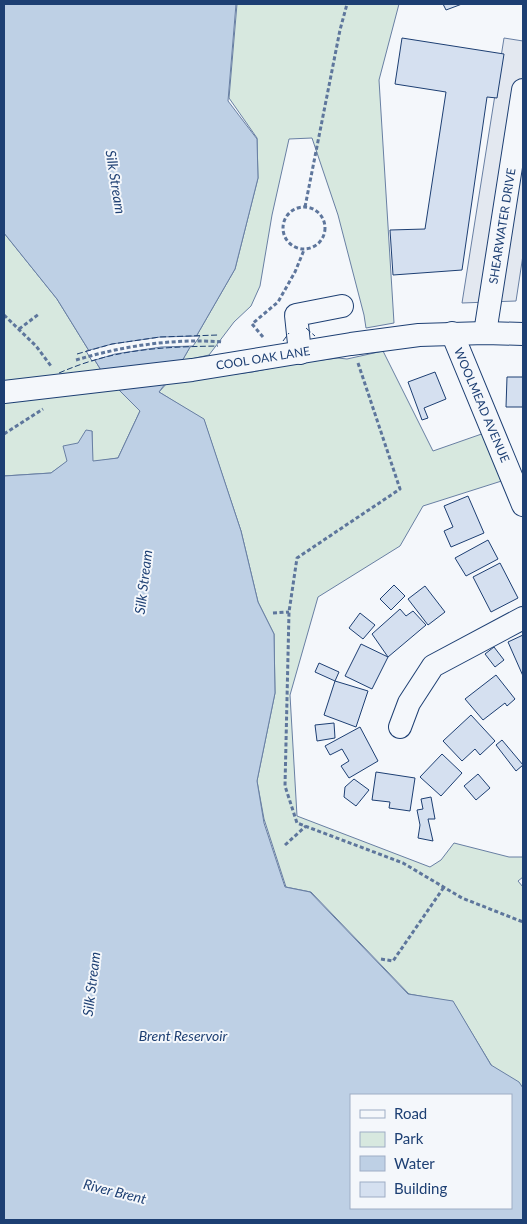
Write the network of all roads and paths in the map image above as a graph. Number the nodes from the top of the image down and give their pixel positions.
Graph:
1 (347, 4) edge
2 (523, 90) edge
3 (519, 140) edge
4 (305, 207) junction
5 (304, 250) junction
6 (342, 306) dead end
7 (40, 314) dead end
8 (4, 315) edge
9 (20, 329) junction
10 (452, 333) junction
11 (485, 333) junction
12 (523, 334) edge
13 (264, 338) dead end
14 (218, 341) dead end
15 (351, 344) junction
16 (300, 353) junction
17 (79, 360) dead end
18 (52, 368) dead end
19 (4, 392) edge
20 (50, 405) dead end
21 (4, 434) edge
22 (523, 504) edge
23 (289, 612) junction
24 (273, 613) dead end
25 (523, 618) edge
26 (400, 727) dead end
27 (306, 826) junction
28 (285, 845) dead end
29 (444, 887) junction
30 (523, 922) edge
31 (381, 959) dead end

1 - 4 path
2 - 3 street, SHEARWATER DRIVE
3 - 11 street, SHEARWATER DRIVE
4 - 5 path
4 - 5 path
5 - 13 path
6 - 16 street
7 - 9 path
8 - 9 path
9 - 18 path
10 - 11 street, COOL OAK LANE
10 - 15 street, COOL OAK LANE
10 - 22 street, WOOLMEAD AVENUE
11 - 12 street, COOL OAK LANE
14 - 17 path
15 - 16 street, COOL OAK LANE
15 - 23 path
16 - 19 street, COOL OAK LANE
20 - 21 path
23 - 24 path
23 - 27 path
25 - 26 street
27 - 28 path
27 - 29 path
29 - 30 path
29 - 31 path

